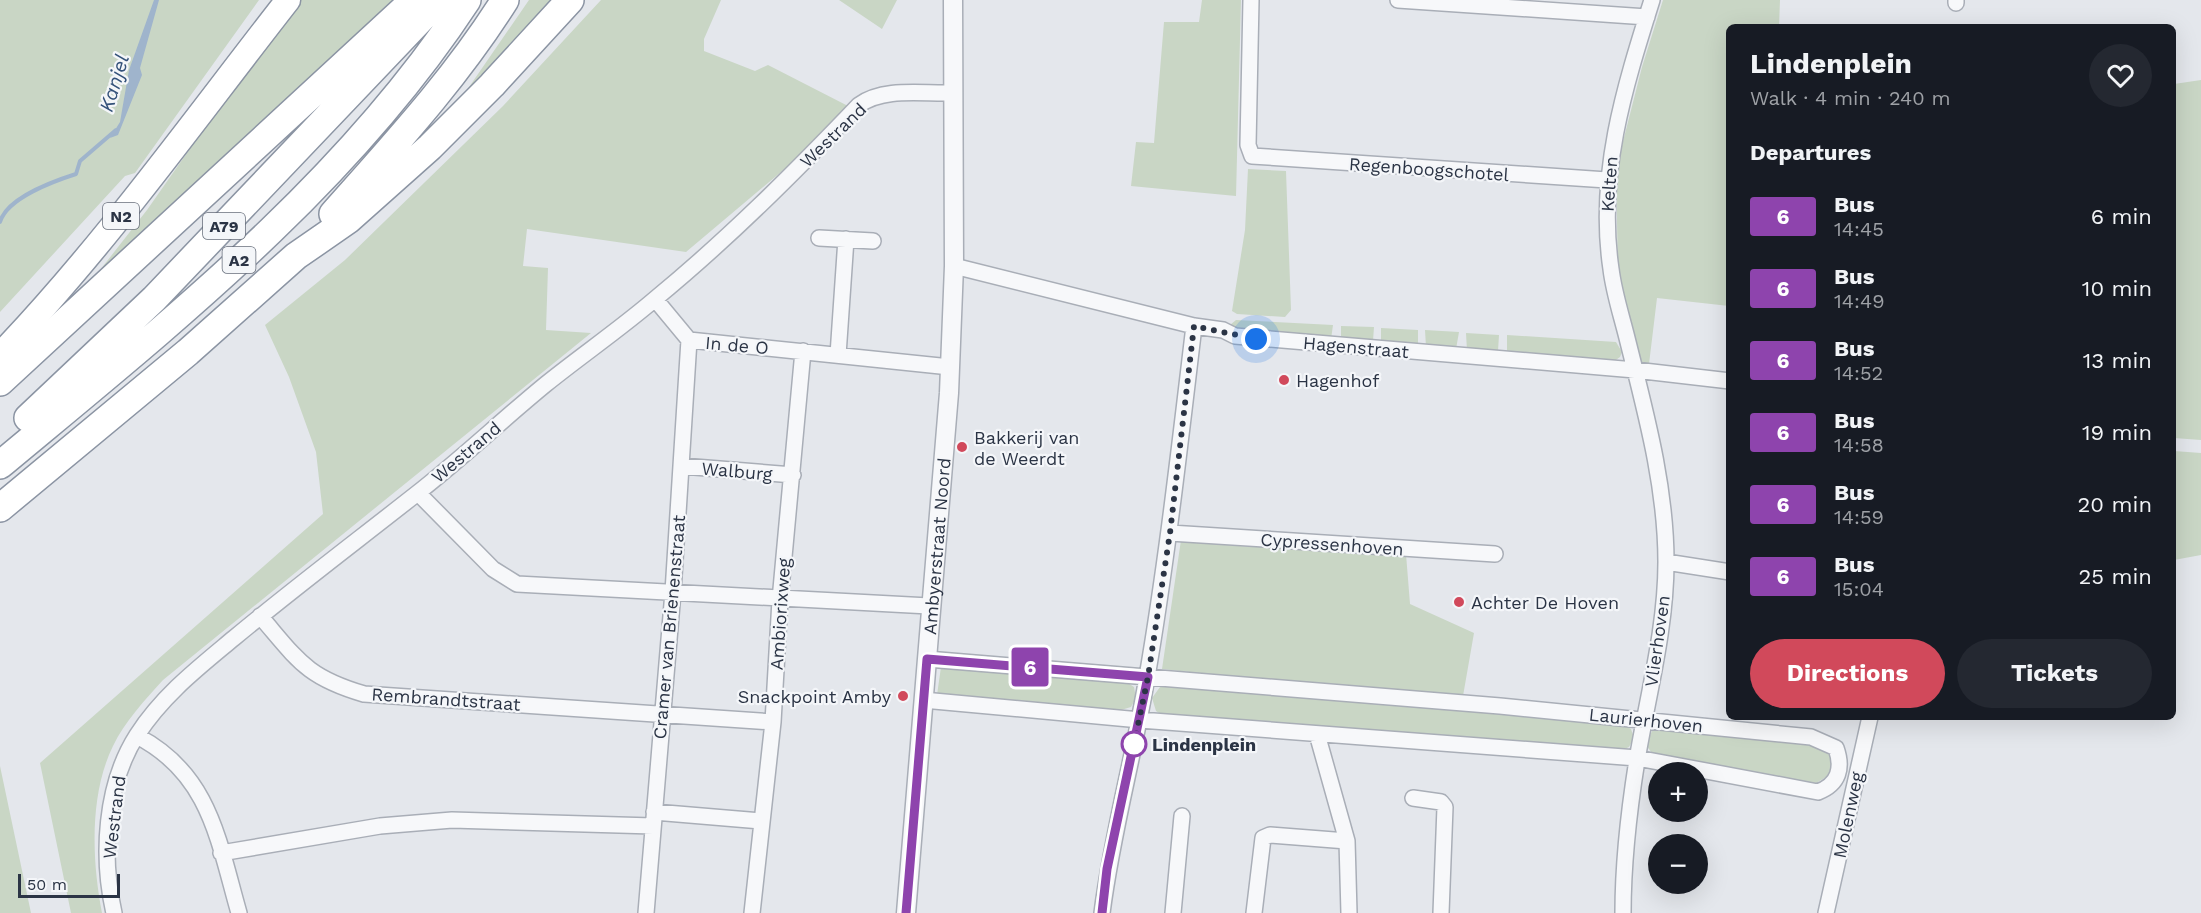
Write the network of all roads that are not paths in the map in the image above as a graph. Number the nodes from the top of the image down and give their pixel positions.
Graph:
1 (276, 0) edge
2 (288, 0) edge
3 (414, 0) edge
4 (439, 0) edge
5 (467, 0) edge
6 (505, 0) edge
7 (570, 0) edge
8 (953, 0) edge
9 (1251, 0) edge
10 (1398, 0) edge
11 (1652, 0) edge
12 (1647, 17) junction
13 (233, 70) junction
14 (951, 93) junction
15 (1607, 180) junction
16 (819, 238) dead end
17 (846, 239) junction
18 (873, 242) dead end
19 (296, 256) junction
20 (954, 266) junction
21 (655, 299) junction
22 (1194, 326) junction
23 (689, 340) junction
24 (803, 351) junction
25 (0, 355) edge
26 (838, 355) junction
27 (950, 367) junction
28 (1635, 370) junction
29 (1726, 381) edge
30 (0, 382) edge
31 (0, 443) edge
32 (0, 465) edge
33 (682, 466) junction
34 (793, 475) junction
35 (418, 493) junction
36 (0, 508) edge
37 (1170, 533) junction
38 (1494, 554) dead end
39 (1666, 562) junction
40 (1726, 571) edge
41 (674, 592) junction
42 (780, 600) junction
43 (929, 606) junction
44 (260, 616) junction
45 (927, 659) junction
46 (1148, 677) junction
47 (923, 700) junction
48 (662, 712) junction
49 (1140, 720) junction
50 (1646, 720) junction
51 (1869, 720) edge
52 (773, 722) junction
53 (1317, 734) junction
54 (137, 736) junction
55 (1637, 758) junction
56 (1413, 798) dead end
57 (1182, 816) dead end
58 (654, 819) junction
59 (762, 821) junction
60 (1347, 841) junction
61 (221, 853) junction
62 (114, 913) edge
63 (239, 913) edge
64 (646, 913) edge
65 (752, 913) edge
66 (906, 913) edge
67 (1102, 913) edge
68 (1173, 913) edge
69 (1254, 913) edge
70 (1349, 913) edge
71 (1441, 913) edge
72 (1623, 913) edge
73 (1826, 913) edge

1 - 13 highway, N2
2 - 13 highway, N2
3 - 30 highway, A79
4 - 31 highway, A79
5 - 32 highway, A2
6 - 19 highway, A2
7 - 19 highway
8 - 14 street, Ambyerstraat Noord
9 - 15 street, Regenboogschotel
10 - 12 street
11 - 12 street, Kelten
12 - 15 street, Kelten
13 - 25 highway, N2
14 - 20 street, Ambyerstraat Noord
14 - 21 street, Westrand
15 - 28 street, Kelten
16 - 17 street
17 - 18 street
17 - 26 street
19 - 36 highway, A2
20 - 22 street, Hagenstraat
20 - 27 street, Ambyerstraat Noord
21 - 23 street, In de O
21 - 35 street, Westrand
22 - 28 street, Hagenstraat
22 - 37 street
23 - 24 street, In de O
23 - 33 street, Cramer van Brienenstraat
24 - 26 street, In de O
24 - 34 street, Ambiorixweg
26 - 27 street, In de O
27 - 43 street, Ambyerstraat Noord
28 - 29 street, Hagenstraat
28 - 39 street, Vlierhoven
33 - 34 street, Walburg
33 - 41 street, Cramer van Brienenstraat
34 - 42 street, Ambiorixweg
35 - 41 street
35 - 44 street, Westrand
37 - 38 street, Cypressenhoven
37 - 46 street
39 - 40 street
39 - 50 street, Vlierhoven
41 - 42 street
41 - 48 street, Cramer van Brienenstraat
42 - 43 street
42 - 52 street, Ambiorixweg
43 - 45 street, Ambyerstraat Noord
44 - 48 street, Rembrandtstraat
44 - 54 street, Westrand
45 - 46 street
45 - 47 street, Ambyerstraat Noord
46 - 49 street
46 - 50 street, Laurierhoven
47 - 49 street
47 - 66 street, Ambyerstraat Noord
48 - 52 street
48 - 58 street, Cramer van Brienenstraat
49 - 53 street, Laurierhoven
49 - 67 street
50 - 55 street, Vlierhoven
50 - 55 street, Laurierhoven
51 - 73 street, Molenweg
52 - 59 street, Ambiorixweg
53 - 55 street, Laurierhoven
53 - 60 street
54 - 61 street
54 - 62 street, Westrand
55 - 72 street, Vlierhoven
56 - 71 street
57 - 68 street
58 - 59 street
58 - 61 street
58 - 64 street, Cramer van Brienenstraat
59 - 65 street, Ambiorixweg
60 - 69 street
60 - 70 street
61 - 63 street

